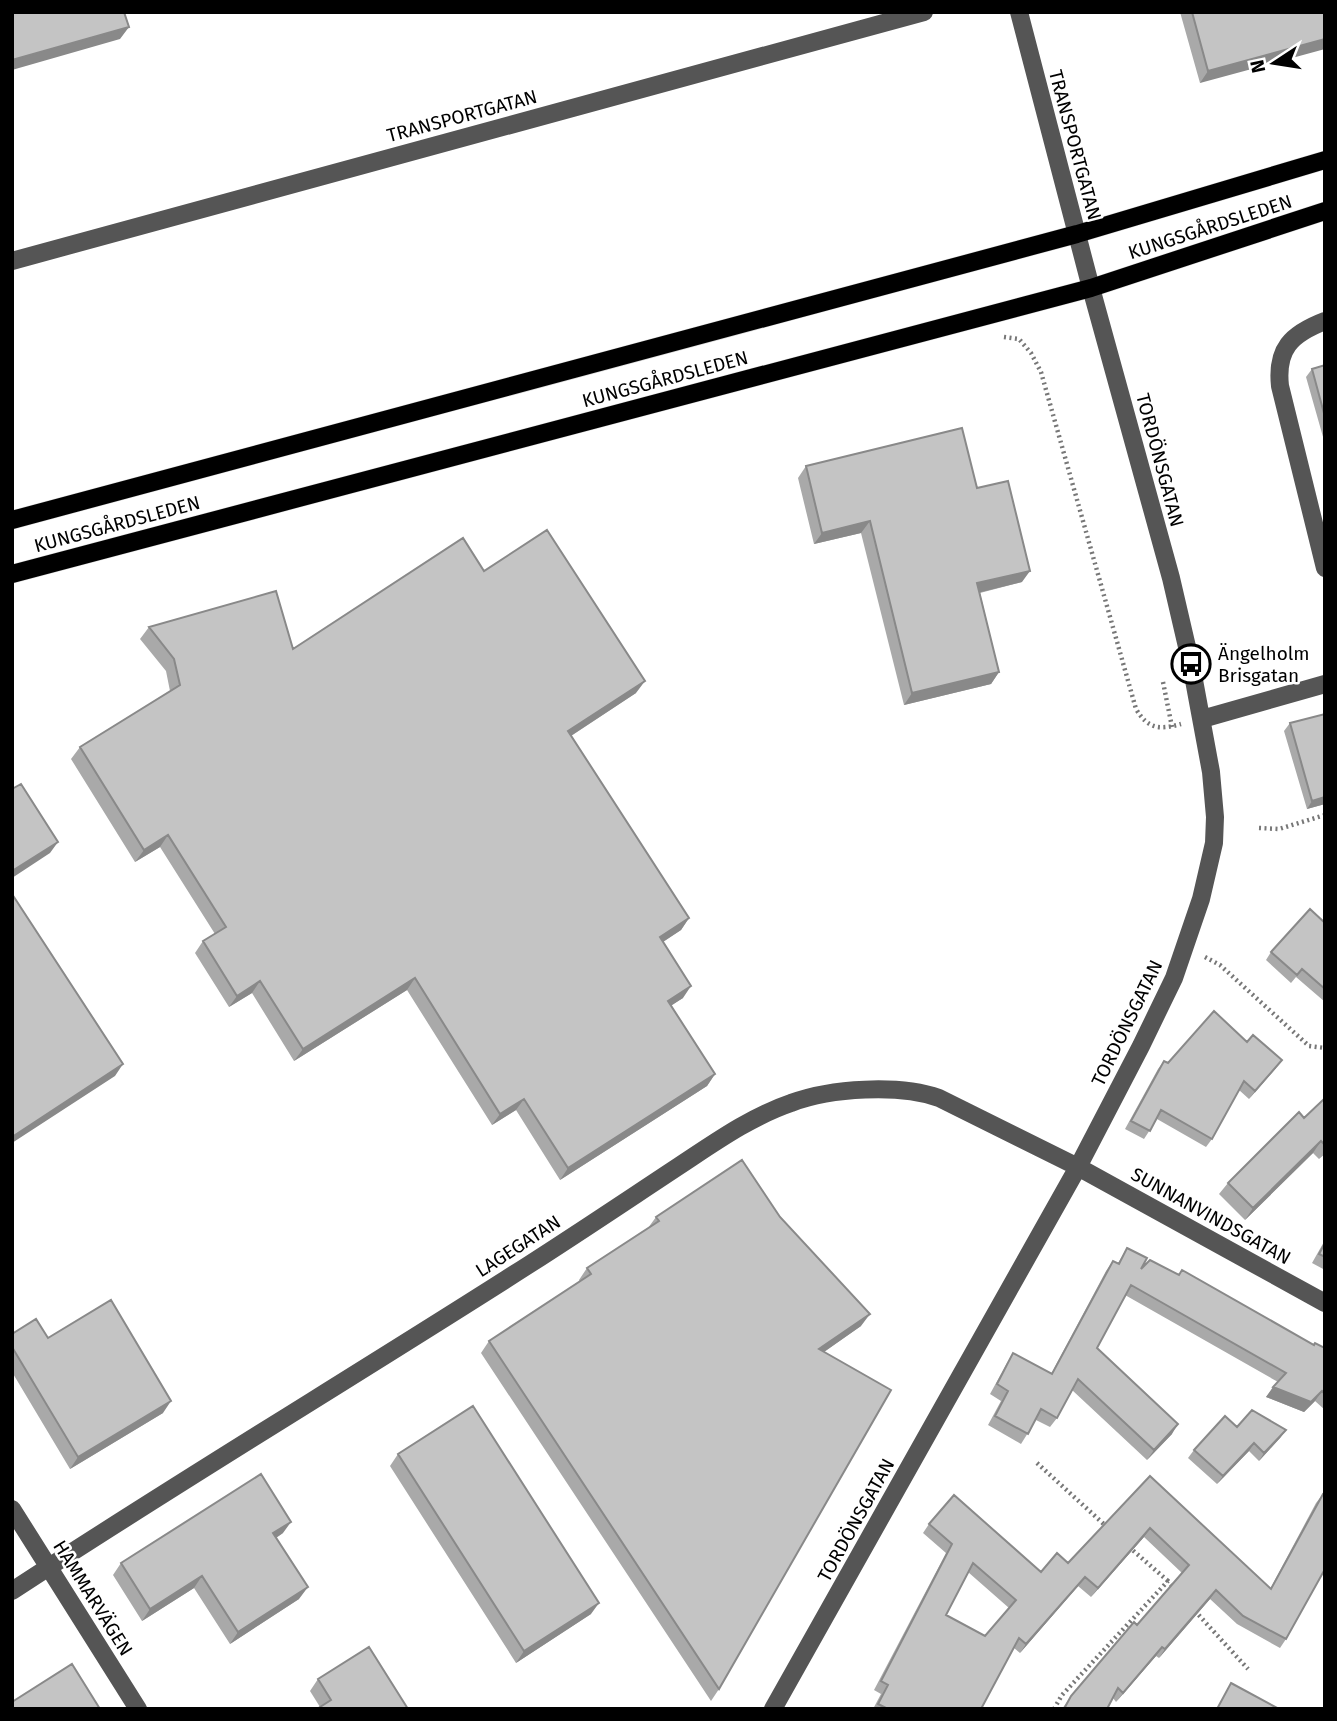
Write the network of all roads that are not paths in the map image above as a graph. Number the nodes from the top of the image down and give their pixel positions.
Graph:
1 (924, 12) edge
2 (1019, 12) edge
3 (1325, 160) edge
4 (1325, 211) edge
5 (1077, 234) junction
6 (12, 261) edge
7 (1091, 288) junction
8 (1325, 320) edge
9 (12, 520) edge
10 (1325, 569) edge
11 (12, 574) edge
12 (1325, 684) edge
13 (1202, 719) junction
14 (1078, 1167) junction
15 (1325, 1303) edge
16 (12, 1509) edge
17 (49, 1567) junction
18 (12, 1591) edge
19 (138, 1709) edge
20 (774, 1709) edge

1 - 6 street, TRANSPORTGATAN
2 - 5 street, TRANSPORTGATAN
3 - 5 main road, KUNGSGÅRDSLEDEN
4 - 7 main road, KUNGSGÅRDSLEDEN
5 - 7 street, TRANSPORTGATAN
5 - 9 main road, KUNGSGÅRDSLEDEN
7 - 11 main road, KUNGSGÅRDSLEDEN
7 - 13 street, TORDÖNSGATAN
8 - 10 street
12 - 13 street
13 - 14 street, TORDÖNSGATAN
14 - 15 street, SUNNANVINDSGATAN
14 - 17 street, LAGEGATAN
14 - 20 street, TORDÖNSGATAN
16 - 17 street, HAMMARVÄGEN
17 - 18 street, LAGEGATAN
17 - 19 street, HAMMARVÄGEN

